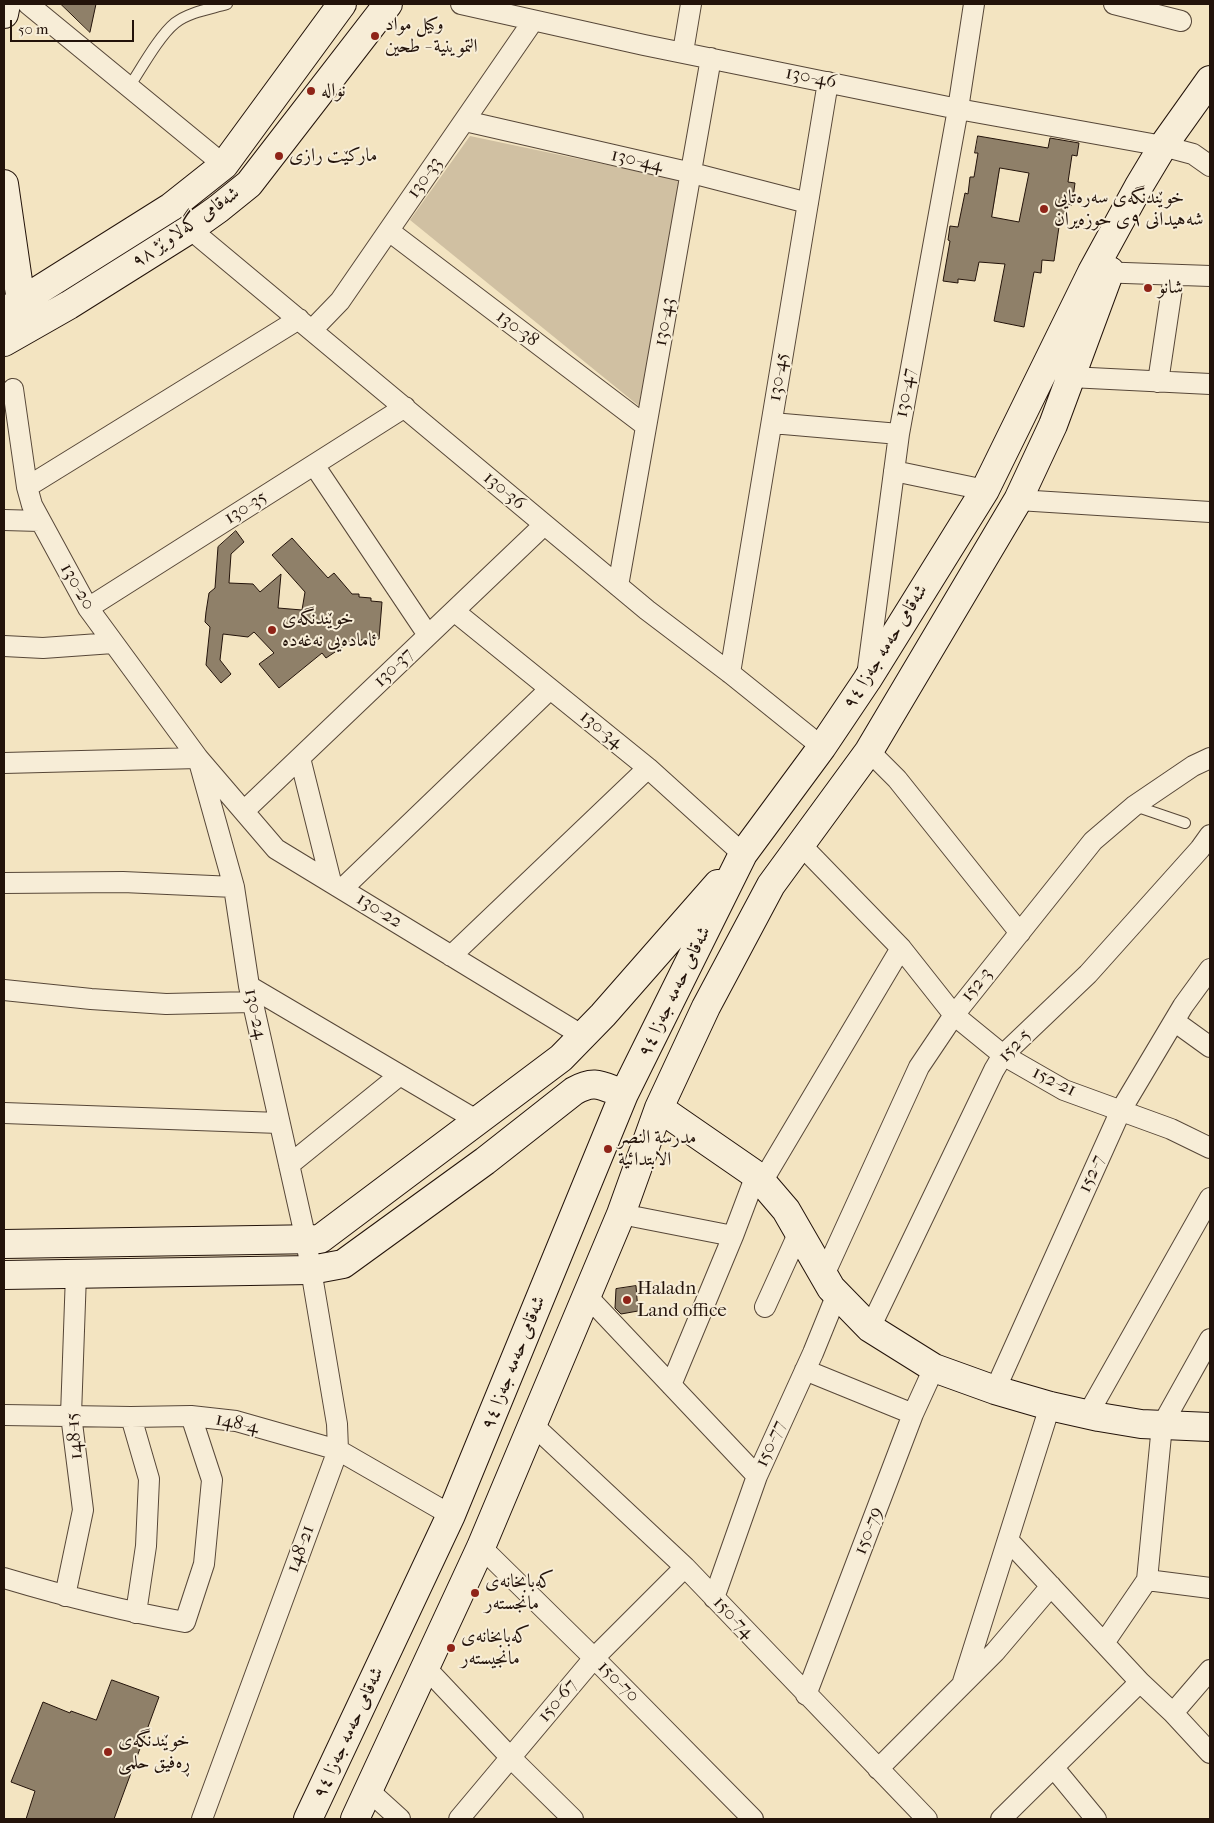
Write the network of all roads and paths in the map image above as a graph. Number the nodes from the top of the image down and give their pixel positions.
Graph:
1 (6, 4) edge
2 (28, 4) edge
3 (227, 4) edge
4 (388, 4) edge
5 (461, 4) edge
6 (691, 4) edge
7 (974, 4) edge
8 (1114, 4) edge
9 (336, 6) edge
10 (4, 14) edge
11 (533, 21) junction
12 (1182, 21) dead end
13 (321, 33) junction
14 (683, 52) junction
15 (346, 57) junction
16 (711, 58) junction
17 (1210, 80) edge
18 (828, 82) junction
19 (129, 87) junction
20 (958, 109) junction
21 (464, 121) junction
22 (1163, 146) junction
23 (224, 165) junction
24 (1210, 166) edge
25 (692, 173) junction
26 (4, 189) edge
27 (808, 203) junction
28 (190, 230) junction
29 (388, 231) junction
30 (1210, 264) edge
31 (1103, 266) junction
32 (1174, 274) junction
33 (1210, 276) edge
34 (55, 281) junction
35 (69, 305) junction
36 (12, 307) edge
37 (305, 324) junction
38 (4, 342) edge
39 (1070, 377) junction
40 (1158, 382) junction
41 (1210, 384) edge
42 (13, 389) dead end
43 (405, 407) junction
44 (772, 423) junction
45 (646, 426) junction
46 (899, 434) junction
47 (314, 465) junction
48 (894, 471) junction
49 (27, 487) junction
50 (985, 490) junction
51 (1018, 500) junction
52 (1210, 512) edge
53 (4, 520) edge
54 (40, 521) junction
55 (544, 525) junction
56 (618, 586) junction
57 (88, 608) junction
58 (454, 611) junction
59 (428, 635) junction
60 (113, 643) junction
61 (4, 646) edge
62 (730, 673) junction
63 (867, 680) junction
64 (550, 689) junction
65 (822, 747) junction
66 (869, 751) junction
67 (198, 758) junction
68 (300, 758) junction
69 (1210, 758) edge
70 (4, 763) edge
71 (648, 768) junction
72 (1134, 806) junction
73 (244, 811) junction
74 (1185, 823) dead end
75 (1209, 841) edge
76 (801, 845) junction
77 (744, 854) junction
78 (4, 883) edge
79 (234, 886) junction
80 (337, 886) junction
81 (1020, 933) junction
82 (901, 948) junction
83 (451, 956) junction
84 (1210, 969) edge
85 (4, 990) edge
86 (251, 994) junction
87 (954, 1014) junction
88 (1174, 1022) junction
89 (583, 1036) junction
90 (1210, 1047) edge
91 (1003, 1056) junction
92 (400, 1075) junction
93 (624, 1094) junction
94 (659, 1108) junction
95 (1121, 1110) junction
96 (4, 1113) edge
97 (478, 1121) junction
98 (279, 1123) junction
99 (1210, 1148) edge
100 (288, 1165) junction
101 (759, 1179) junction
102 (1210, 1198) edge
103 (621, 1214) junction
104 (799, 1232) junction
105 (733, 1236) junction
106 (306, 1240) junction
107 (4, 1244) edge
108 (311, 1270) junction
109 (76, 1274) junction
110 (4, 1275) edge
111 (830, 1284) junction
112 (586, 1295) junction
113 (765, 1307) dead end
114 (870, 1328) junction
115 (1210, 1339) edge
116 (519, 1352) junction
117 (934, 1368) junction
118 (555, 1369) junction
119 (805, 1370) junction
120 (671, 1385) junction
121 (995, 1390) junction
122 (1050, 1406) junction
123 (913, 1414) junction
124 (1088, 1414) junction
125 (4, 1415) edge
126 (71, 1415) junction
127 (191, 1416) junction
128 (132, 1417) junction
129 (532, 1424) junction
130 (1162, 1425) junction
131 (1210, 1427) edge
132 (338, 1450) junction
133 (757, 1476) junction
134 (451, 1515) junction
135 (1008, 1540) junction
136 (481, 1547) junction
137 (685, 1568) junction
138 (4, 1578) edge
139 (1147, 1580) junction
140 (1051, 1586) junction
141 (1210, 1588) edge
142 (65, 1596) junction
143 (714, 1598) junction
144 (136, 1613) junction
145 (1104, 1642) junction
146 (594, 1658) junction
147 (425, 1667) junction
148 (1210, 1670) edge
149 (1140, 1682) junction
150 (962, 1685) junction
151 (806, 1695) junction
152 (1173, 1713) junction
153 (1210, 1753) edge
154 (511, 1758) junction
155 (1054, 1768) junction
156 (878, 1769) junction
157 (368, 1790) junction
158 (202, 1819) edge
159 (308, 1819) edge
160 (355, 1819) edge
161 (400, 1819) edge
162 (459, 1819) edge
163 (573, 1819) edge
164 (753, 1819) edge
165 (927, 1819) edge
166 (1001, 1819) edge
167 (1096, 1819) edge

1 - 10 main road
2 - 19 street
3 - 19 lane
4 - 15 main road, شەقامی گەلاوێژ ٩٨
5 - 11 street, 130-46
6 - 14 street
7 - 20 street, 130-47
8 - 12 street
9 - 13 main road, شەقامی گەلاوێژ ٩٨
11 - 14 street, 130-46
11 - 21 street, 130-33
13 - 15 main road
13 - 23 main road, شەقامی گەلاوێژ ٩٨
14 - 16 street, 130-46
15 - 28 main road, شەقامی گەلاوێژ ٩٨
16 - 18 street, 130-46
16 - 25 street, 130-43
17 - 22 main road, شەقامی حەمە جەزا ٩٤
18 - 20 street, 130-46
18 - 27 street, 130-45
19 - 23 street
20 - 22 street, 130-46
20 - 46 street, 130-47
21 - 25 street, 130-44
21 - 29 street, 130-33
22 - 24 street, 130-46
22 - 31 main road, شەقامی حەمە جەزا ٩٤
23 - 34 main road, شەقامی گەلاوێژ ٩٨
25 - 27 street, 130-44
25 - 45 street, 130-43
26 - 36 main road
27 - 44 street, 130-45
28 - 35 main road, شەقامی گەلاوێژ ٩٨
28 - 37 street, 130-36
29 - 37 street, 130-33
29 - 45 street, 130-38
30 - 31 street
31 - 32 street
31 - 39 main road, شەقامی حەمە جەزا ٩٤
31 - 50 main road, شەقامی حەمە جەزا ٩٤
32 - 33 street
32 - 40 street
34 - 35 main road
34 - 36 main road, شەقامی گەلاوێژ ٩٨
35 - 38 main road, شەقامی گەلاوێژ ٩٨
37 - 43 street, 130-36
37 - 49 street, 130-33
39 - 40 street
39 - 51 main road, شەقامی حەمە جەزا ٩٤
40 - 41 street
42 - 49 street, 130-20
43 - 47 street, 130-35
43 - 55 street, 130-36
44 - 46 street
44 - 62 street, 130-45
45 - 56 street, 130-43
46 - 48 street, 130-47
47 - 57 street, 130-35
47 - 59 street
48 - 50 street
48 - 63 street, 130-47
49 - 54 street, 130-20
50 - 63 main road, شەقامی حەمە جەزا ٩٤
51 - 52 street
51 - 66 main road, شەقامی حەمە جەزا ٩٤
53 - 54 street
54 - 57 street, 130-20
55 - 56 street, 130-36
55 - 58 street, 130-37
56 - 62 street, 130-36
57 - 60 street, 130-20
58 - 59 street, 130-37
58 - 64 street, 130-34
59 - 68 street, 130-37
60 - 61 street
60 - 67 street, 130-20
62 - 65 street, 130-36
63 - 65 main road, شەقامی حەمە جەزا ٩٤
64 - 71 street, 130-34
64 - 80 street
65 - 77 main road, شەقامی حەمە جەزا ٩٤
66 - 76 main road, شەقامی حەمە جەزا ٩٤
66 - 81 street
67 - 70 street
67 - 73 street, 130-22
67 - 79 street, 130-24
68 - 73 street, 130-37
68 - 80 street
69 - 72 street, 152-3
71 - 77 street, 130-34
71 - 83 street
72 - 74 lane
72 - 81 street, 152-3
73 - 80 street, 130-22
75 - 91 street, 152-5
76 - 82 street, 152-21
76 - 94 main road, شەقامی حەمە جەزا ٩٤
77 - 89 main road
77 - 93 main road, شەقامی حەمە جەزا ٩٤
78 - 79 street
79 - 86 street, 130-24
80 - 83 street, 130-22
81 - 87 street, 152-3
82 - 87 street, 152-21
82 - 101 street
83 - 89 street, 130-22
84 - 88 street, 152-7
85 - 86 street
86 - 92 street
86 - 98 street, 130-24
87 - 91 street, 152-21
87 - 111 street, 152-3
88 - 90 street
88 - 95 street, 152-7
89 - 97 main road
91 - 95 street, 152-21
91 - 114 street, 152-5
92 - 97 street
92 - 100 street
93 - 108 main road
93 - 116 main road, شەقامی حەمە جەزا ٩٤
94 - 101 main road
94 - 103 main road, شەقامی حەمە جەزا ٩٤
95 - 99 street, 152-21
95 - 121 street, 152-7
96 - 98 street
97 - 106 main road
98 - 100 street, 130-24
100 - 106 street, 130-24
101 - 104 main road
101 - 105 street
102 - 124 street
103 - 105 street
103 - 112 main road, شەقامی حەمە جەزا ٩٤
104 - 111 main road
104 - 113 street
105 - 120 street
106 - 107 main road
106 - 108 street, 130-24
108 - 109 main road
108 - 132 street, 148-21
109 - 110 main road
109 - 126 street, 148-15
111 - 114 main road
111 - 119 street, 150-77
112 - 118 main road, شەقامی حەمە جەزا ٩٤
112 - 120 street
114 - 117 main road
115 - 130 street
116 - 118 main road
116 - 134 main road, شەقامی حەمە جەزا ٩٤
117 - 121 main road
117 - 123 street, 150-79
118 - 129 main road, شەقامی حەمە جەزا ٩٤
119 - 123 street
119 - 133 street, 150-77
120 - 133 street
121 - 122 main road
122 - 124 main road
122 - 135 street
123 - 151 street, 150-79
124 - 130 main road
125 - 126 street, 148-4
126 - 128 street, 148-4
126 - 142 street, 148-15
127 - 128 street, 148-4
127 - 132 street, 148-4
127 - 144 street
128 - 144 street
129 - 136 main road, شەقامی حەمە جەزا ٩٤
129 - 137 street, 150-74
130 - 131 main road
130 - 139 street
132 - 134 street, 148-4
132 - 158 street, 148-21
133 - 143 street, 150-77
134 - 159 main road, شەقامی حەمە جەزا ٩٤
135 - 140 street
135 - 150 street
136 - 146 street, 150-70
136 - 147 main road, شەقامی حەمە جەزا ٩٤
137 - 143 street, 150-74
137 - 146 street, 150-67
138 - 142 street
139 - 141 street
139 - 145 street
140 - 145 street
140 - 150 street
142 - 144 street
143 - 151 street, 150-74
145 - 149 street
146 - 154 street, 150-67
146 - 164 street, 150-70
147 - 154 street
147 - 157 main road, شەقامی حەمە جەزا ٩٤
148 - 152 street
149 - 152 street
149 - 155 street
150 - 156 street
151 - 156 street, 150-74
152 - 153 street
154 - 162 street, 150-67
154 - 163 street
155 - 166 street
155 - 167 street
156 - 165 street, 150-74
157 - 160 main road, شەقامی حەمە جەزا ٩٤
157 - 161 street

